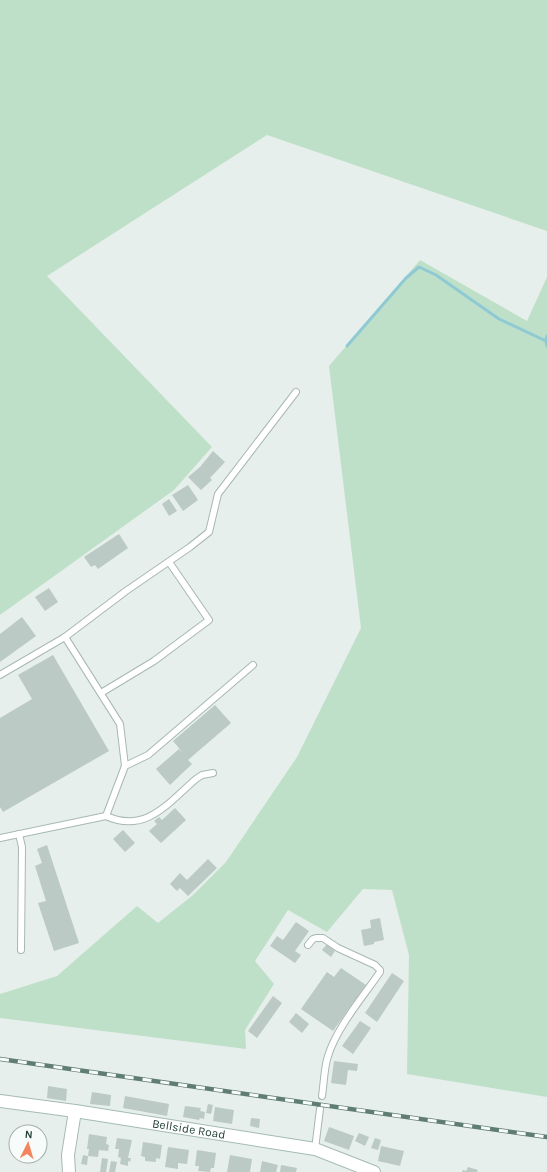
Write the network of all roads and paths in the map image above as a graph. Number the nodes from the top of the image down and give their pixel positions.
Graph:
1 (296, 392) dead end
2 (169, 562) junction
3 (65, 637) junction
4 (253, 665) dead end
5 (0, 675) edge
6 (101, 693) junction
7 (125, 766) junction
8 (213, 773) dead end
9 (106, 816) junction
10 (19, 834) junction
11 (0, 838) edge
12 (308, 945) dead end
13 (21, 950) dead end
14 (322, 1096) dead end
15 (0, 1101) edge
16 (320, 1109) dead end
17 (75, 1111) junction
18 (315, 1149) junction
19 (357, 1169) edge
20 (69, 1172) edge
21 (374, 1172) edge

1 - 2 lane
2 - 3 lane
2 - 6 lane
3 - 5 lane
3 - 6 lane
4 - 7 lane
6 - 7 lane
7 - 9 lane
8 - 9 lane
9 - 10 lane
10 - 11 lane
10 - 13 lane
12 - 14 lane
15 - 17 main road, Bellside Road
16 - 18 lane
17 - 18 main road, Bellside Road
17 - 20 main road
18 - 19 main road, Bellside Road
19 - 21 main road, Bellside Road

